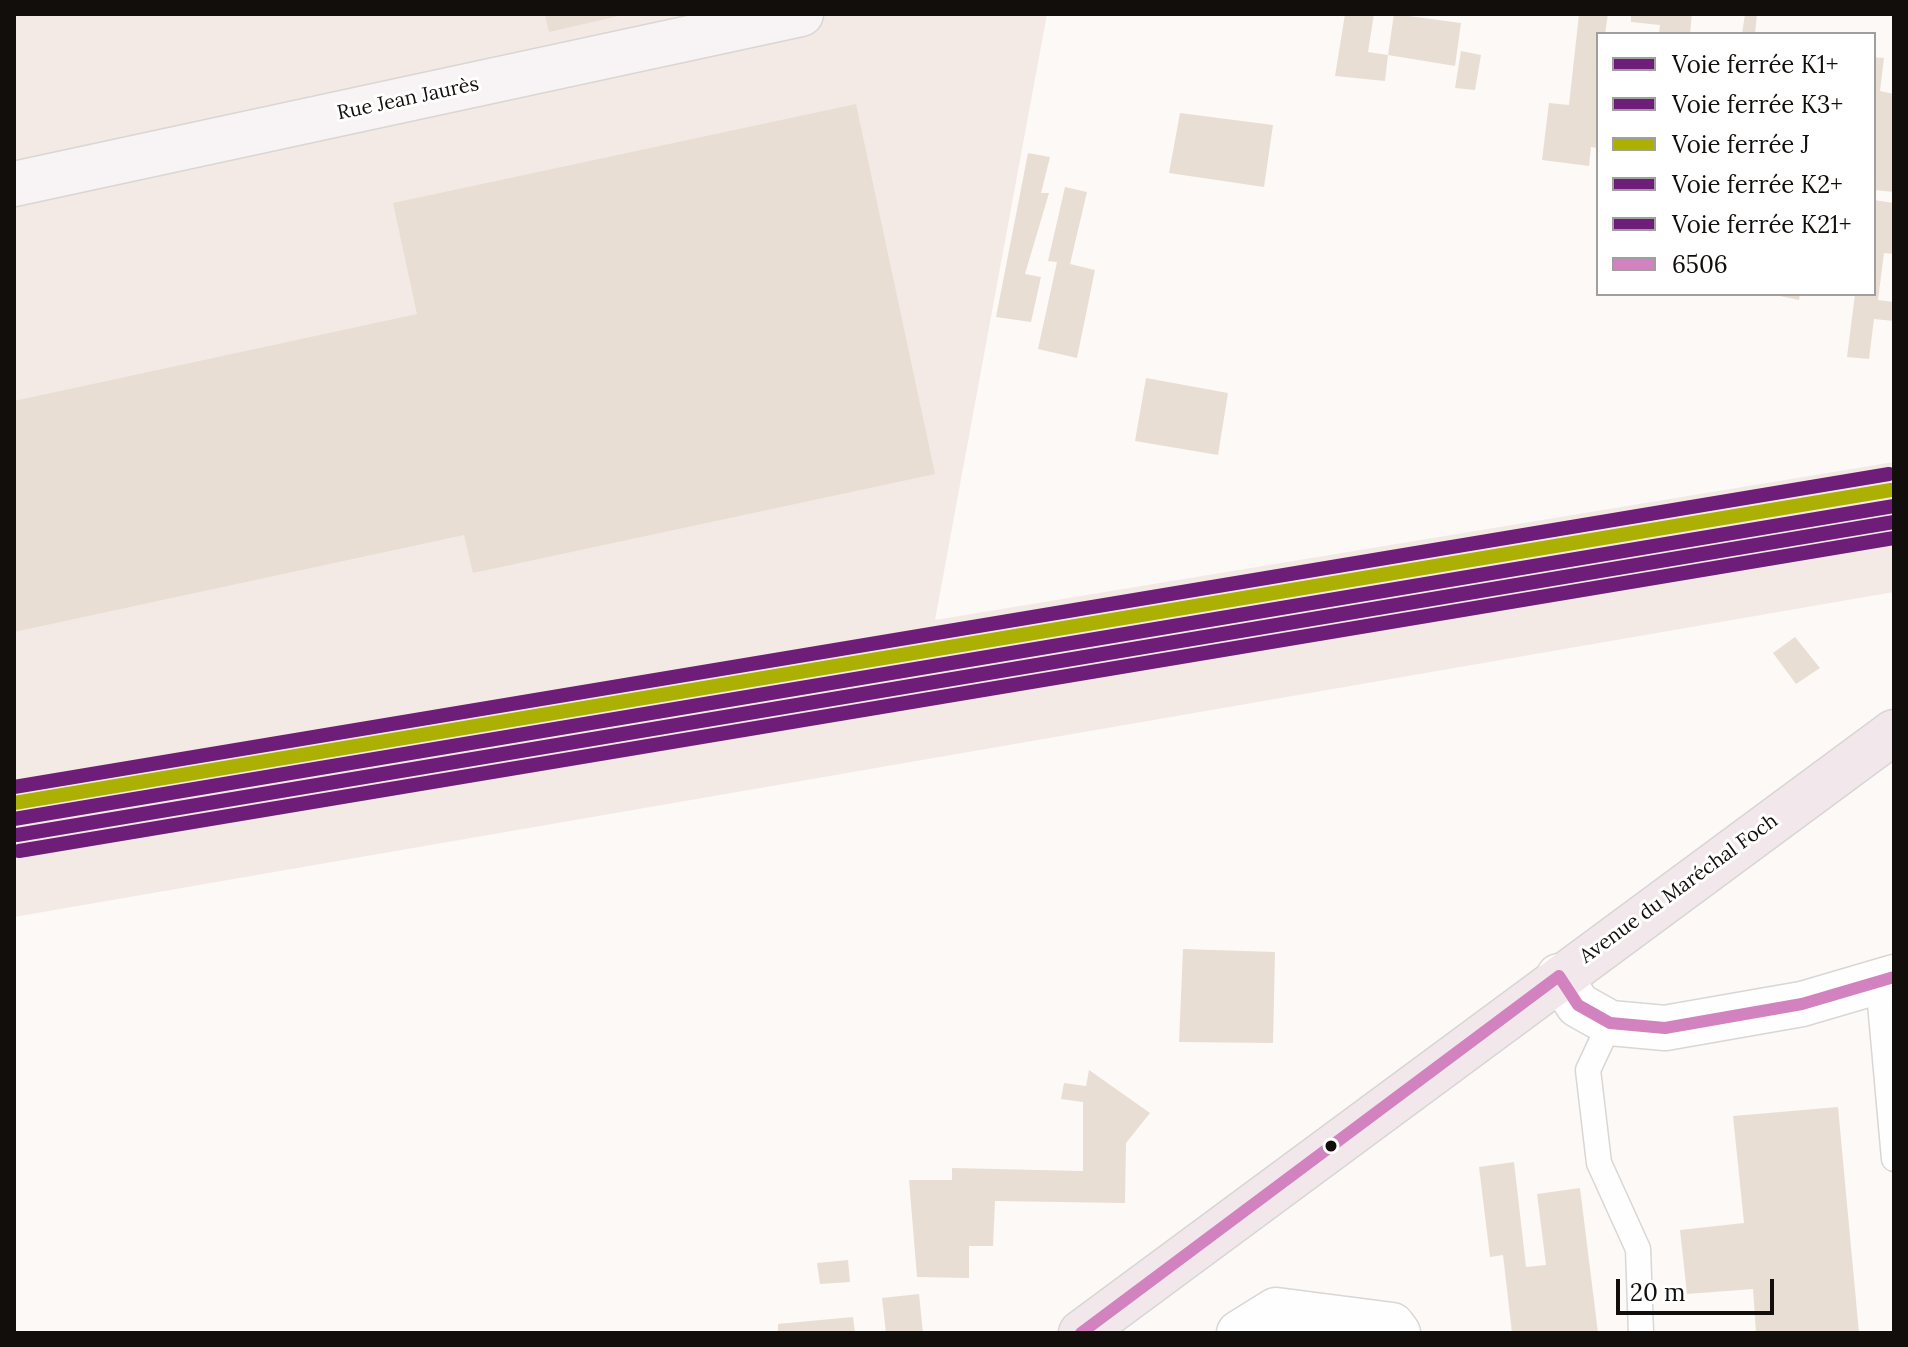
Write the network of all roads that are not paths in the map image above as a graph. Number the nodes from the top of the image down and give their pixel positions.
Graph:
1 (801, 14) edge
2 (14, 184) edge
3 (1894, 732) edge
4 (1559, 976) junction
5 (1886, 979) edge
6 (1610, 1023) junction
7 (1894, 1159) edge
8 (1081, 1333) edge
9 (1239, 1333) edge
10 (1398, 1333) edge
11 (1641, 1333) edge

1 - 2 main road, Rue Jean Jaurès
3 - 4 main road, Avenue du Maréchal Foch
4 - 6 street
4 - 8 main road, Avenue du Maréchal Foch
5 - 6 street
5 - 7 lane
6 - 11 lane
9 - 10 street

